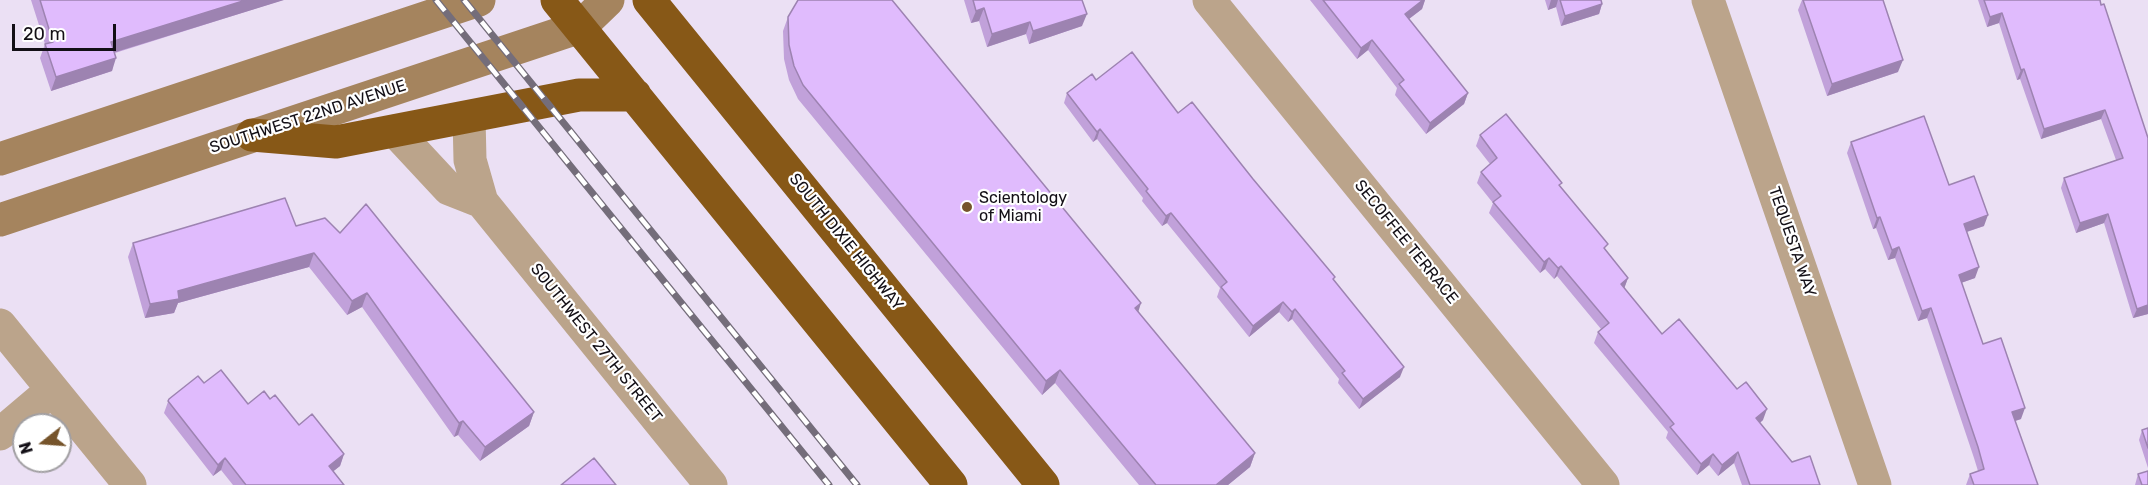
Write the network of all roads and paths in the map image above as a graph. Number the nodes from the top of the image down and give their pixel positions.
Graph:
1 (479, 0) edge
2 (557, 0) edge
3 (608, 0) edge
4 (649, 0) edge
5 (1209, 0) edge
6 (1708, 0) edge
7 (580, 27) junction
8 (635, 95) junction
9 (469, 117) junction
10 (395, 131) junction
11 (252, 135) junction
12 (0, 159) edge
13 (482, 202) junction
14 (0, 220) edge
15 (0, 325) edge
16 (52, 390) junction
17 (0, 434) edge
18 (130, 485) edge
19 (711, 485) edge
20 (951, 485) edge
21 (1043, 485) edge
22 (1603, 485) edge
23 (1875, 485) edge

1 - 12 main road
2 - 7 highway
3 - 7 main road, SOUTHWEST 22ND AVENUE
4 - 21 highway, SOUTH DIXIE HIGHWAY
5 - 22 street, SECOFFEE TERRACE
6 - 23 street, TEQUESTA WAY
7 - 8 highway
7 - 11 main road, SOUTHWEST 22ND AVENUE
8 - 9 highway
8 - 20 highway
9 - 10 highway
9 - 13 street, SOUTHWEST 27TH STREET
10 - 11 highway
10 - 13 street, SOUTHWEST 27TH STREET
11 - 14 main road, SOUTHWEST 22ND AVENUE
13 - 19 street, SOUTHWEST 27TH STREET
15 - 16 street
16 - 17 street
16 - 18 street

